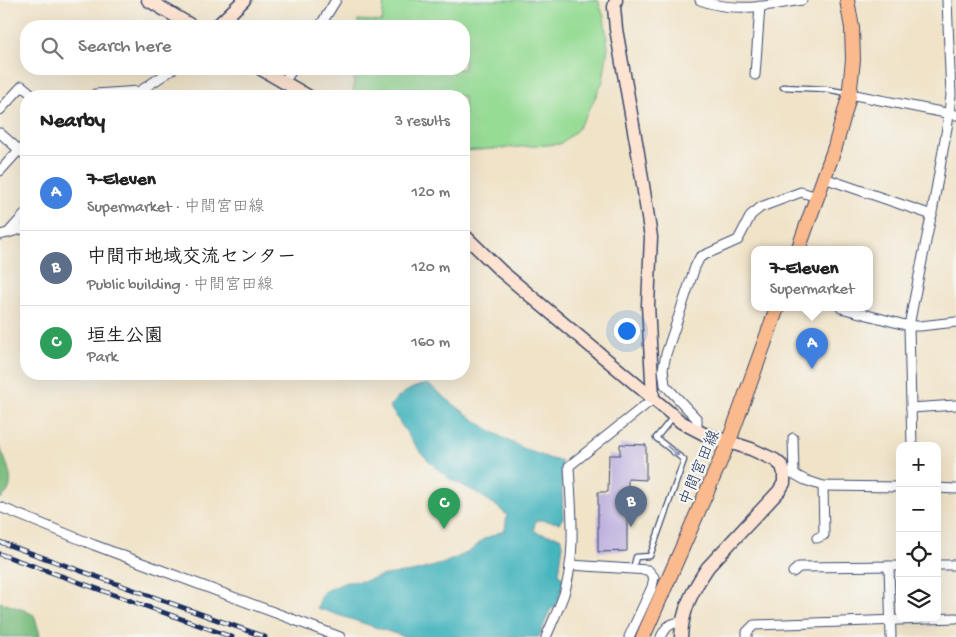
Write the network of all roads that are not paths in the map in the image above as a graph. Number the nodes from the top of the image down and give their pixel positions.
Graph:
1 (148, 0) edge
2 (244, 0) edge
3 (336, 0) edge
4 (616, 0) edge
5 (700, 0) edge
6 (802, 0) edge
7 (847, 0) edge
8 (947, 0) edge
9 (760, 6) junction
10 (182, 20) edge
11 (223, 20) edge
12 (324, 20) edge
13 (164, 75) edge
14 (272, 75) edge
15 (289, 75) edge
16 (755, 75) dead end
17 (284, 82) junction
18 (783, 87) dead end
19 (27, 90) edge
20 (143, 90) edge
21 (296, 90) edge
22 (850, 94) junction
23 (0, 110) edge
24 (953, 114) edge
25 (0, 133) edge
26 (19, 150) joint
27 (0, 171) edge
28 (824, 178) junction
29 (816, 197) junction
30 (932, 215) junction
31 (20, 219) edge
32 (20, 230) edge
33 (4, 234) edge
34 (470, 241) edge
35 (799, 246) edge
36 (776, 311) edge
37 (852, 311) edge
38 (956, 322) edge
39 (909, 326) junction
40 (654, 399) junction
41 (956, 405) edge
42 (911, 408) junction
43 (673, 416) junction
44 (697, 430) junction
45 (793, 438) dead end
46 (729, 441) junction
47 (912, 442) edge
48 (789, 474) junction
49 (823, 486) junction
50 (896, 487) edge
51 (941, 488) edge
52 (956, 489) edge
53 (0, 507) edge
54 (817, 538) dead end
55 (570, 564) junction
56 (941, 565) edge
57 (956, 565) edge
58 (889, 566) junction
59 (896, 566) edge
60 (633, 569) junction
61 (792, 572) dead end
62 (956, 618) edge
63 (890, 620) junction
64 (682, 622) junction
65 (340, 637) edge
66 (546, 637) edge
67 (628, 637) edge
68 (643, 637) edge
69 (661, 637) edge
70 (681, 637) edge
71 (747, 637) edge
72 (891, 637) edge

1 - 10 street
2 - 11 street
3 - 12 street
4 - 40 street
5 - 9 street
6 - 9 street
7 - 22 main road
8 - 24 street
9 - 16 street
13 - 20 street
14 - 17 street
15 - 17 street
17 - 21 street
18 - 22 lane
19 - 23 street
22 - 24 street
22 - 28 main road
24 - 30 street
25 - 26 street
26 - 27 street
28 - 29 main road
28 - 30 street
29 - 35 main road
29 - 44 street
30 - 39 street
31 - 33 street
32 - 33 street
34 - 40 street
36 - 46 main road, 中間宮田線
37 - 39 street
38 - 39 street
39 - 42 street
40 - 43 street
40 - 55 street
41 - 42 street
42 - 47 street
43 - 44 street
43 -> 60 lane
44 - 46 street
45 - 48 street
46 - 48 street
46 - 68 main road, 中間宮田線
48 - 49 street
48 - 64 street
49 - 50 street
49 - 54 street
51 - 52 street
53 - 65 street
55 - 60 street
55 - 66 street
56 - 57 street
58 - 59 street
58 - 61 street
58 - 63 street
60 - 67 street
62 - 63 street
63 - 71 street
63 - 72 street
64 - 69 street
64 - 70 street

